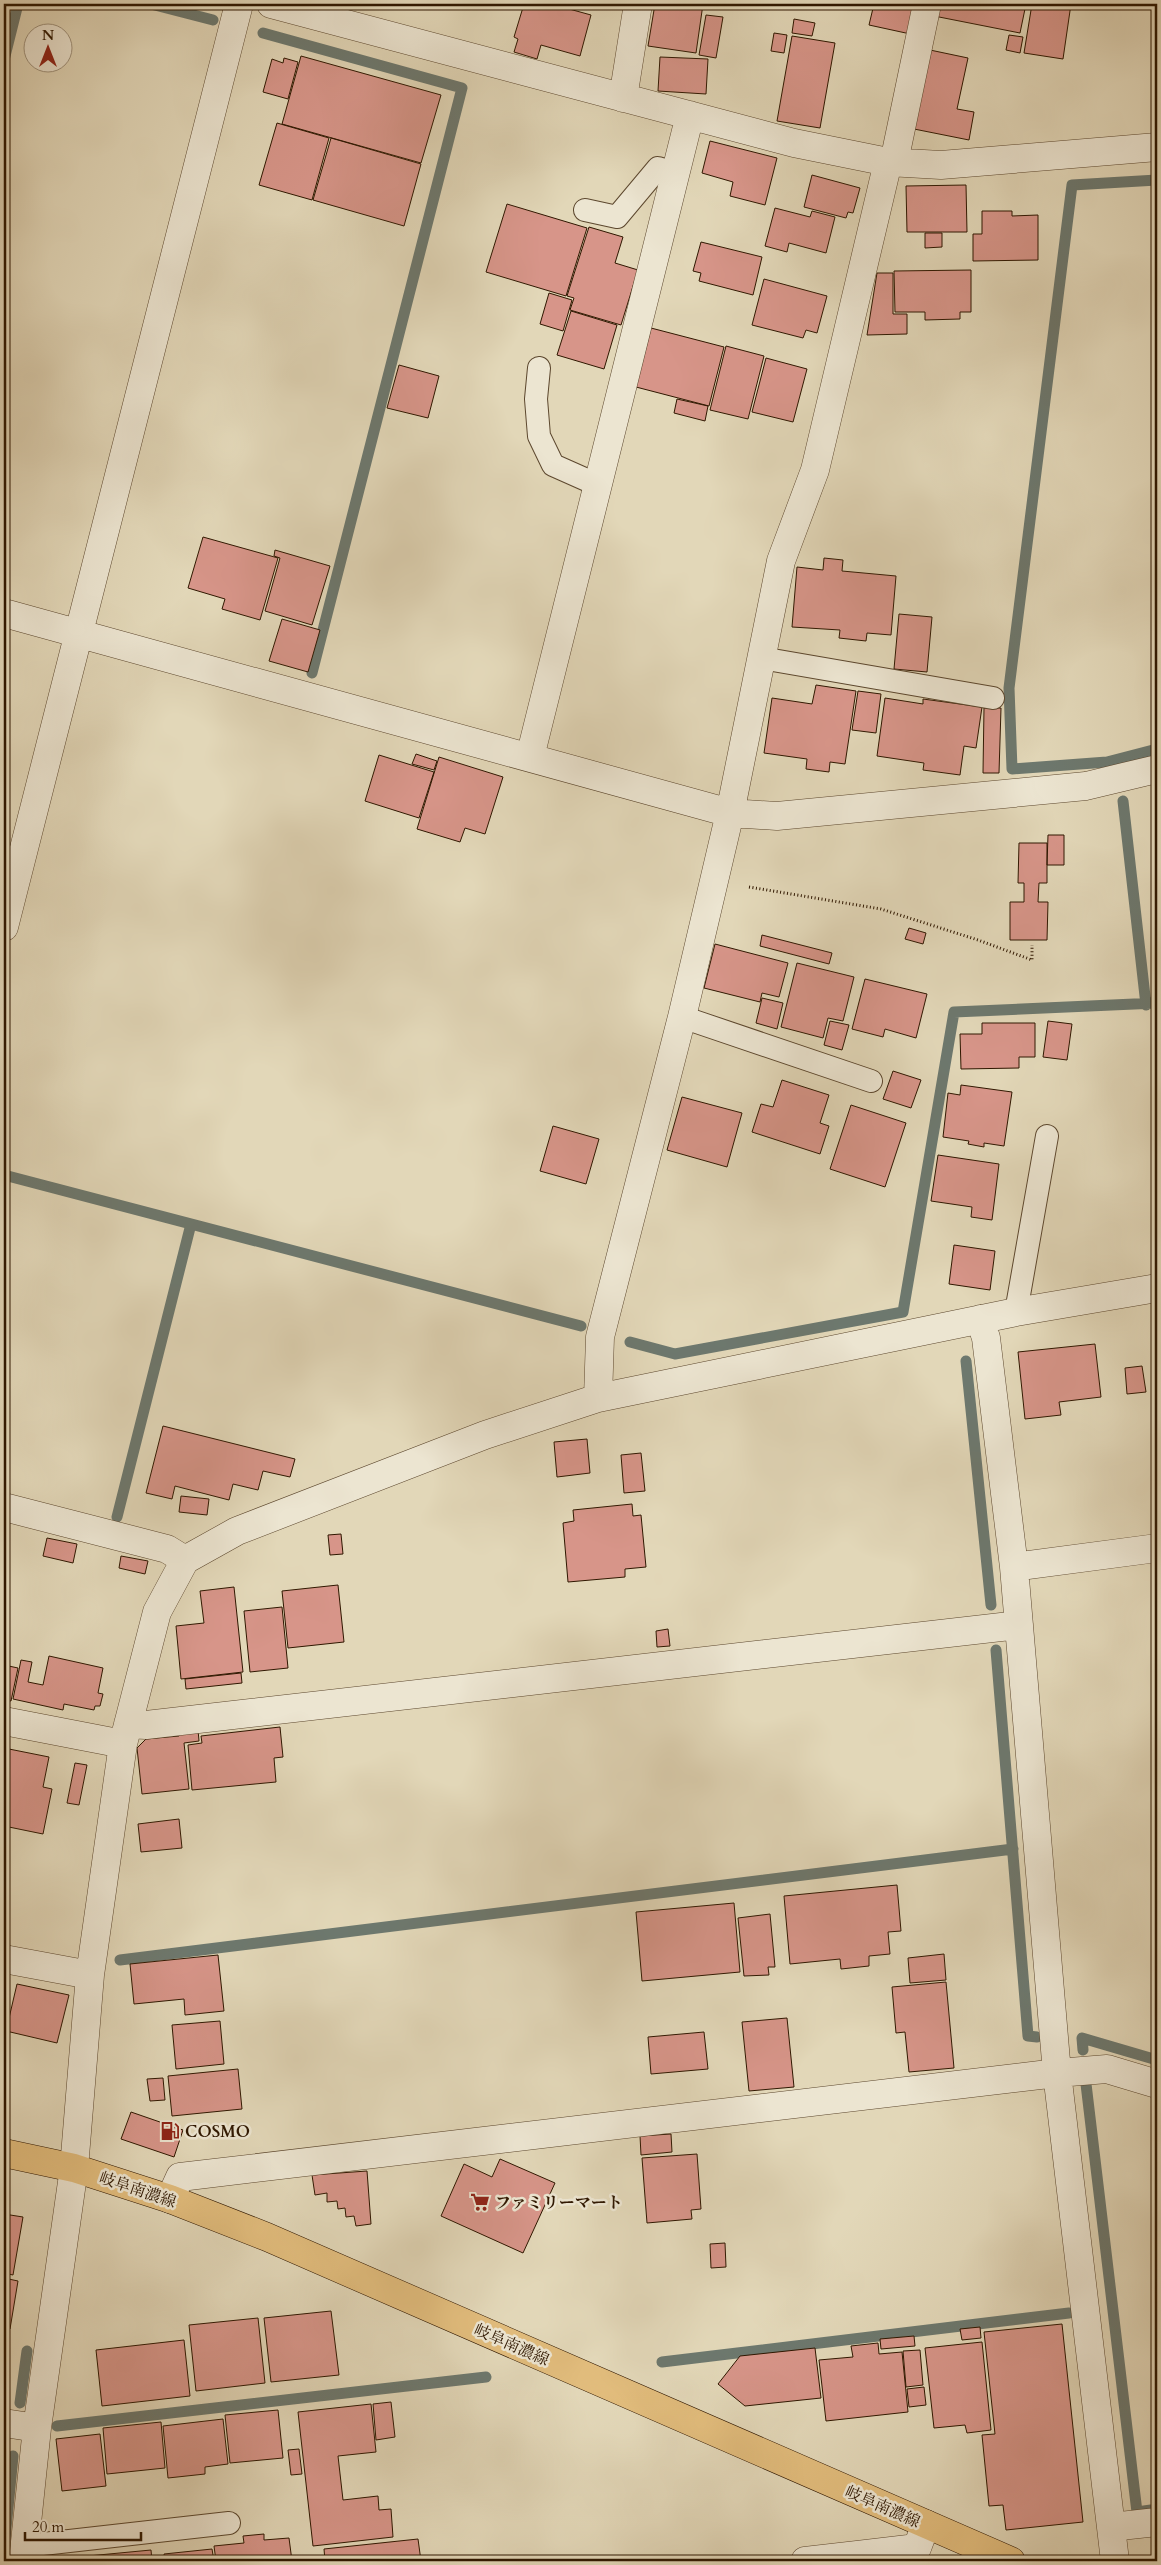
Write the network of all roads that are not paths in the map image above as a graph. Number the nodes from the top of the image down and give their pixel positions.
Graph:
1 (239, 4) edge
2 (271, 4) edge
3 (638, 4) edge
4 (927, 4) edge
5 (623, 98) junction
6 (690, 115) junction
7 (1157, 147) edge
8 (891, 162) junction
9 (675, 173) junction
10 (585, 210) dead end
11 (539, 368) dead end
12 (598, 485) junction
13 (4, 613) edge
14 (78, 634) junction
15 (761, 658) junction
16 (992, 698) dead end
17 (530, 757) junction
18 (1157, 769) edge
19 (730, 813) junction
20 (4, 927) edge
21 (682, 1017) junction
22 (871, 1081) dead end
23 (1047, 1136) dead end
24 (1157, 1288) edge
25 (1016, 1312) junction
26 (980, 1319) junction
27 (598, 1398) junction
28 (4, 1507) edge
29 (1157, 1548) edge
30 (186, 1560) junction
31 (1014, 1567) junction
32 (1019, 1625) junction
33 (4, 1721) edge
34 (126, 1734) junction
35 (4, 1959) edge
36 (90, 1974) junction
37 (1057, 2073) junction
38 (1157, 2084) edge
39 (4, 2153) edge
40 (74, 2168) junction
41 (170, 2199) junction
42 (4, 2423) edge
43 (37, 2428) junction
44 (1157, 2522) edge
45 (229, 2523) dead end
46 (926, 2524) junction
47 (1111, 2528) junction
48 (24, 2553) edge
49 (805, 2561) edge
50 (1011, 2561) edge
51 (1115, 2561) edge

1 - 14 street
2 - 5 street
3 - 5 street
4 - 8 street
5 - 6 street
6 - 8 street
6 - 9 street
7 - 8 street
8 - 15 street
9 - 10 lane
9 - 12 street
11 - 12 lane
12 - 17 street
13 - 14 street
14 - 17 street
14 - 20 street
15 - 16 lane
15 - 19 street
17 - 19 street
18 - 19 street
19 - 21 street
21 - 22 lane
21 - 27 street
23 - 25 lane
24 - 25 street
25 - 26 street
26 - 27 street
26 - 31 street
27 - 30 street
28 - 30 street
29 - 31 street
30 - 34 street
31 - 32 street
32 - 34 street
32 - 37 street
33 - 34 street
34 - 36 street
35 - 36 street
36 - 40 street
37 - 38 street
37 - 41 street
37 - 47 street
39 - 40 main road, 岐阜南濃線
40 - 41 main road, 岐阜南濃線
40 - 43 street
41 - 46 main road, 岐阜南濃線
42 - 43 street
43 - 48 street
44 - 47 street
45 - 48 lane
46 - 49 street
46 - 50 main road, 岐阜南濃線
47 - 51 street

